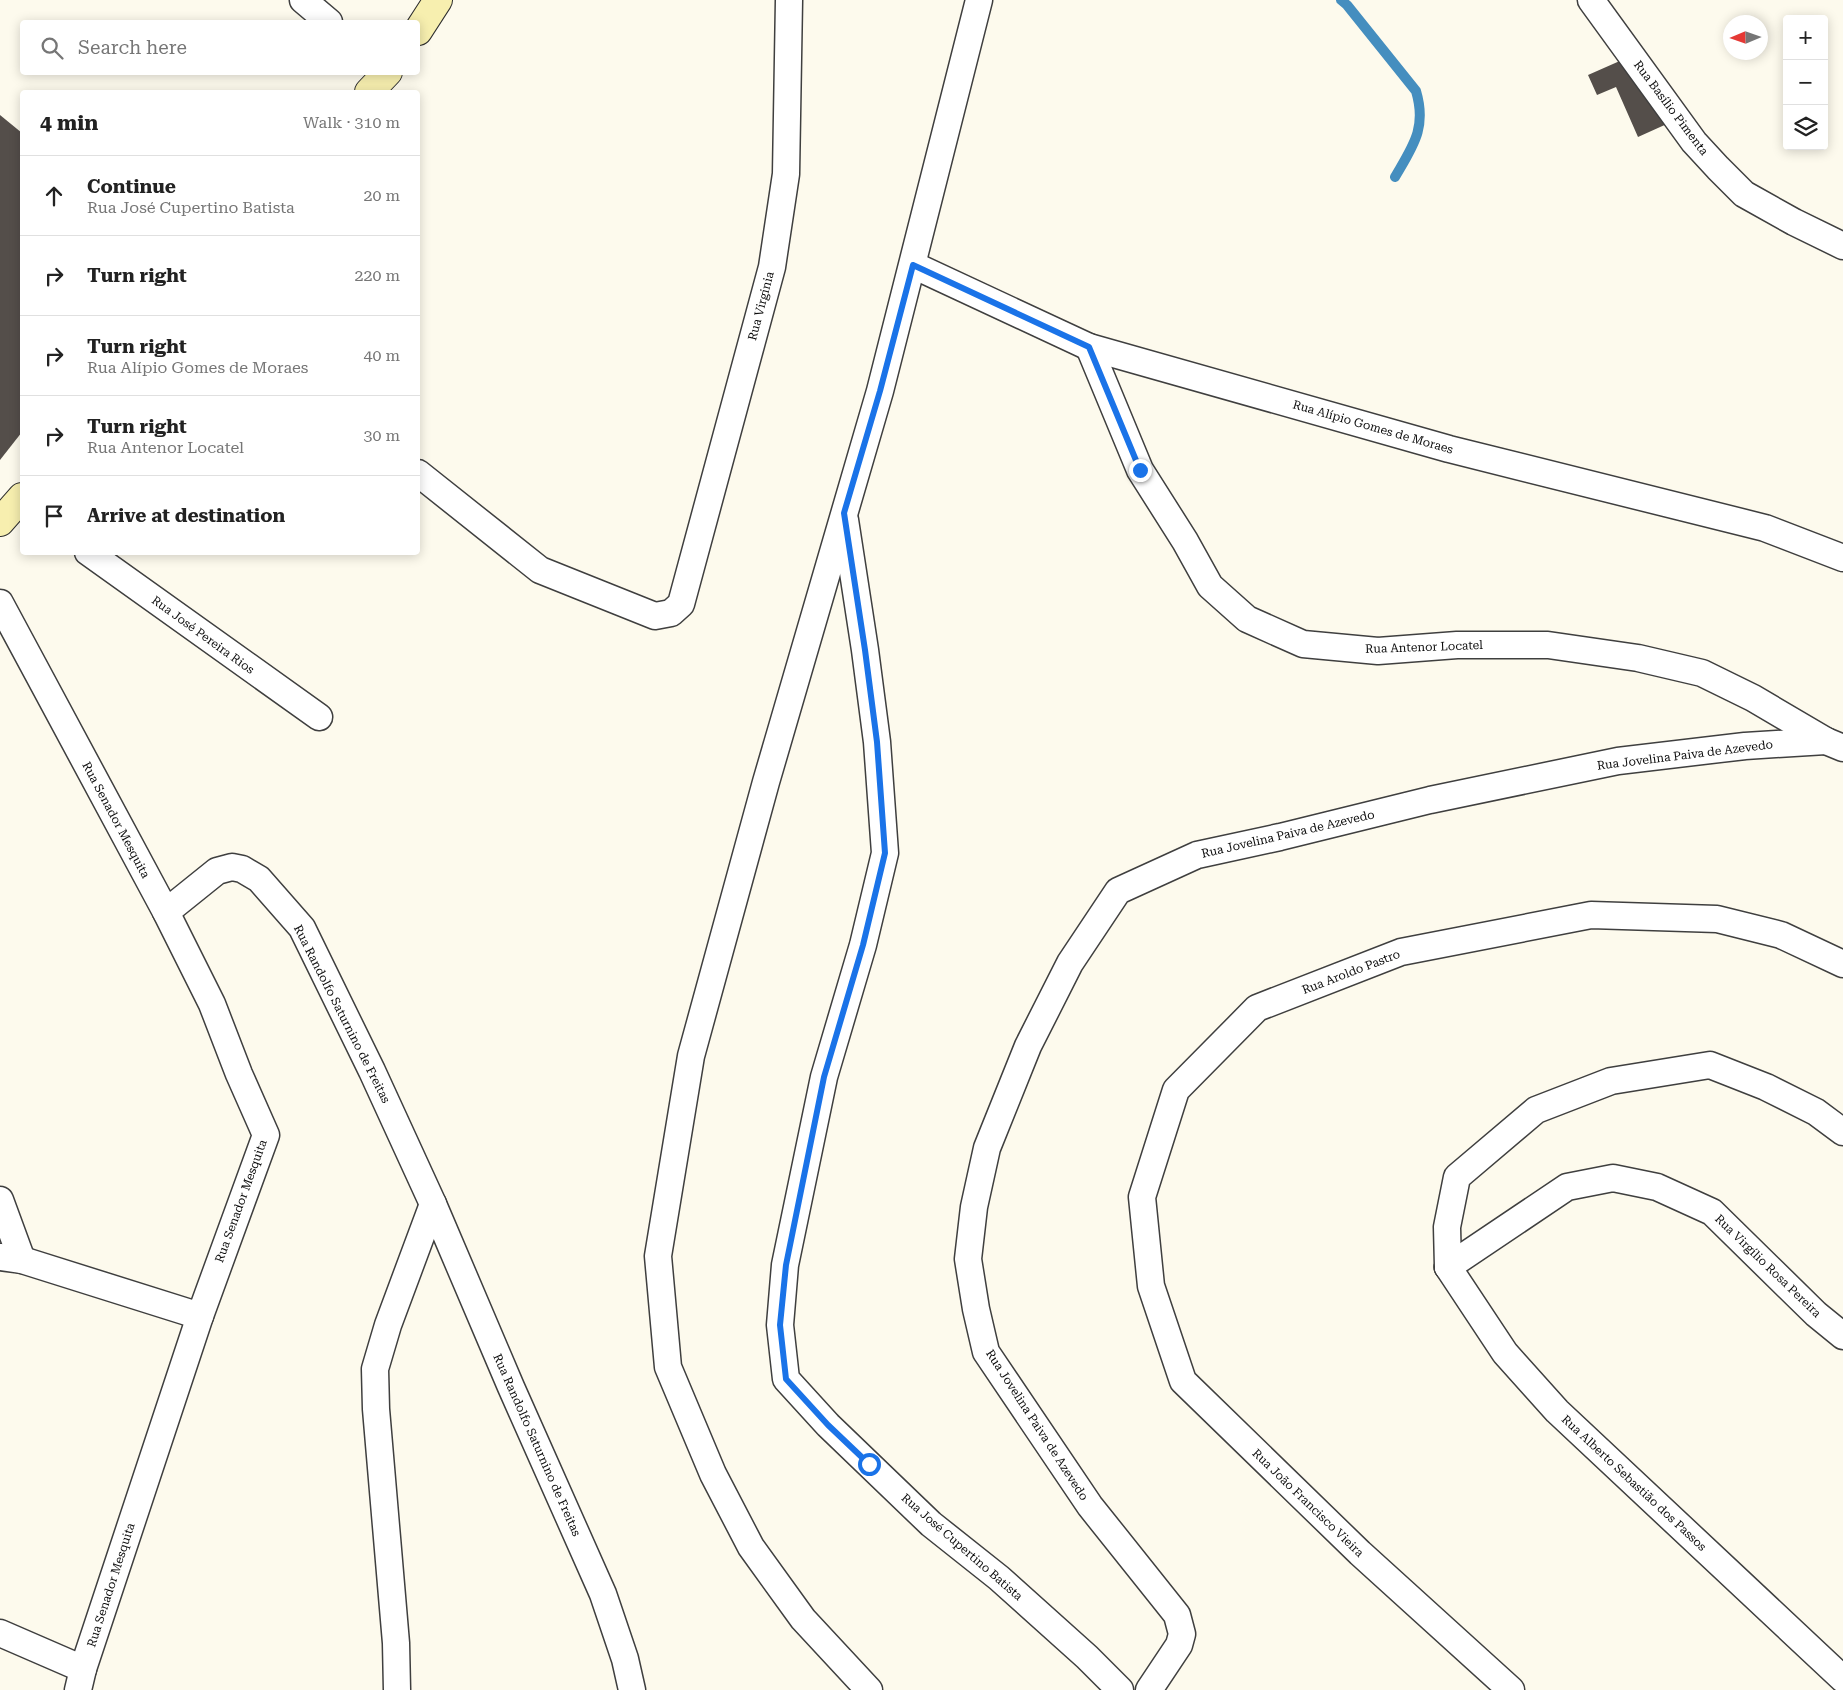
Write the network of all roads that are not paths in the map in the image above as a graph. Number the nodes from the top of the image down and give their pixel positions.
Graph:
1 (303, 0) edge
2 (438, 0) edge
3 (789, 0) edge
4 (979, 0) edge
5 (1591, 0) edge
6 (327, 20) edge
7 (420, 28) edge
8 (385, 75) edge
9 (371, 90) edge
10 (1843, 246) edge
11 (913, 265) junction
12 (1089, 347) junction
13 (420, 475) edge
14 (844, 513) junction
15 (92, 555) edge
16 (1843, 558) edge
17 (0, 603) edge
18 (319, 717) dead end
19 (1834, 744) edge
20 (166, 912) junction
21 (1843, 964) edge
22 (1843, 1132) edge
23 (0, 1200) edge
24 (433, 1204) junction
25 (11, 1259) edge
26 (1448, 1266) junction
27 (1151, 1286) joint
28 (200, 1316) junction
29 (1843, 1336) edge
30 (0, 1633) edge
31 (81, 1679) edge
32 (1843, 1679) edge
33 (397, 1690) edge
34 (632, 1690) edge
35 (869, 1690) edge
36 (1120, 1690) edge
37 (1149, 1690) edge
38 (1511, 1690) edge

1 - 6 street
2 - 7 main road
3 - 13 street, Rua Virginia
4 - 11 street
5 - 10 street, Rua Basílio Pimenta
8 - 9 main road
11 - 12 street, Rua Alípio Gomes de Moraes
11 - 14 street
12 - 16 street, Rua Alípio Gomes de Moraes
12 - 19 street, Rua Antenor Locatel
14 - 35 street
14 - 36 street, Rua José Cupertino Batista
15 - 18 street, Rua José Pereira Rios
17 - 20 street, Rua Senador Mesquita
19 - 37 street, Rua Jovelina Paiva de Azevedo
20 - 24 street, Rua Randolfo Saturnino de Freitas
20 - 28 street, Rua Senador Mesquita
21 - 27 street, Rua Aroldo Pastro
22 - 26 street
23 - 25 street
24 - 33 street
24 - 34 street, Rua Randolfo Saturnino de Freitas
25 - 28 street
26 - 29 street, Rua Virgílio Rosa Pereira
26 - 32 street, Rua Alberto Sebastião dos Passos
27 - 38 street, Rua João Francisco Vieira
28 - 31 street, Rua Senador Mesquita
30 - 31 street

